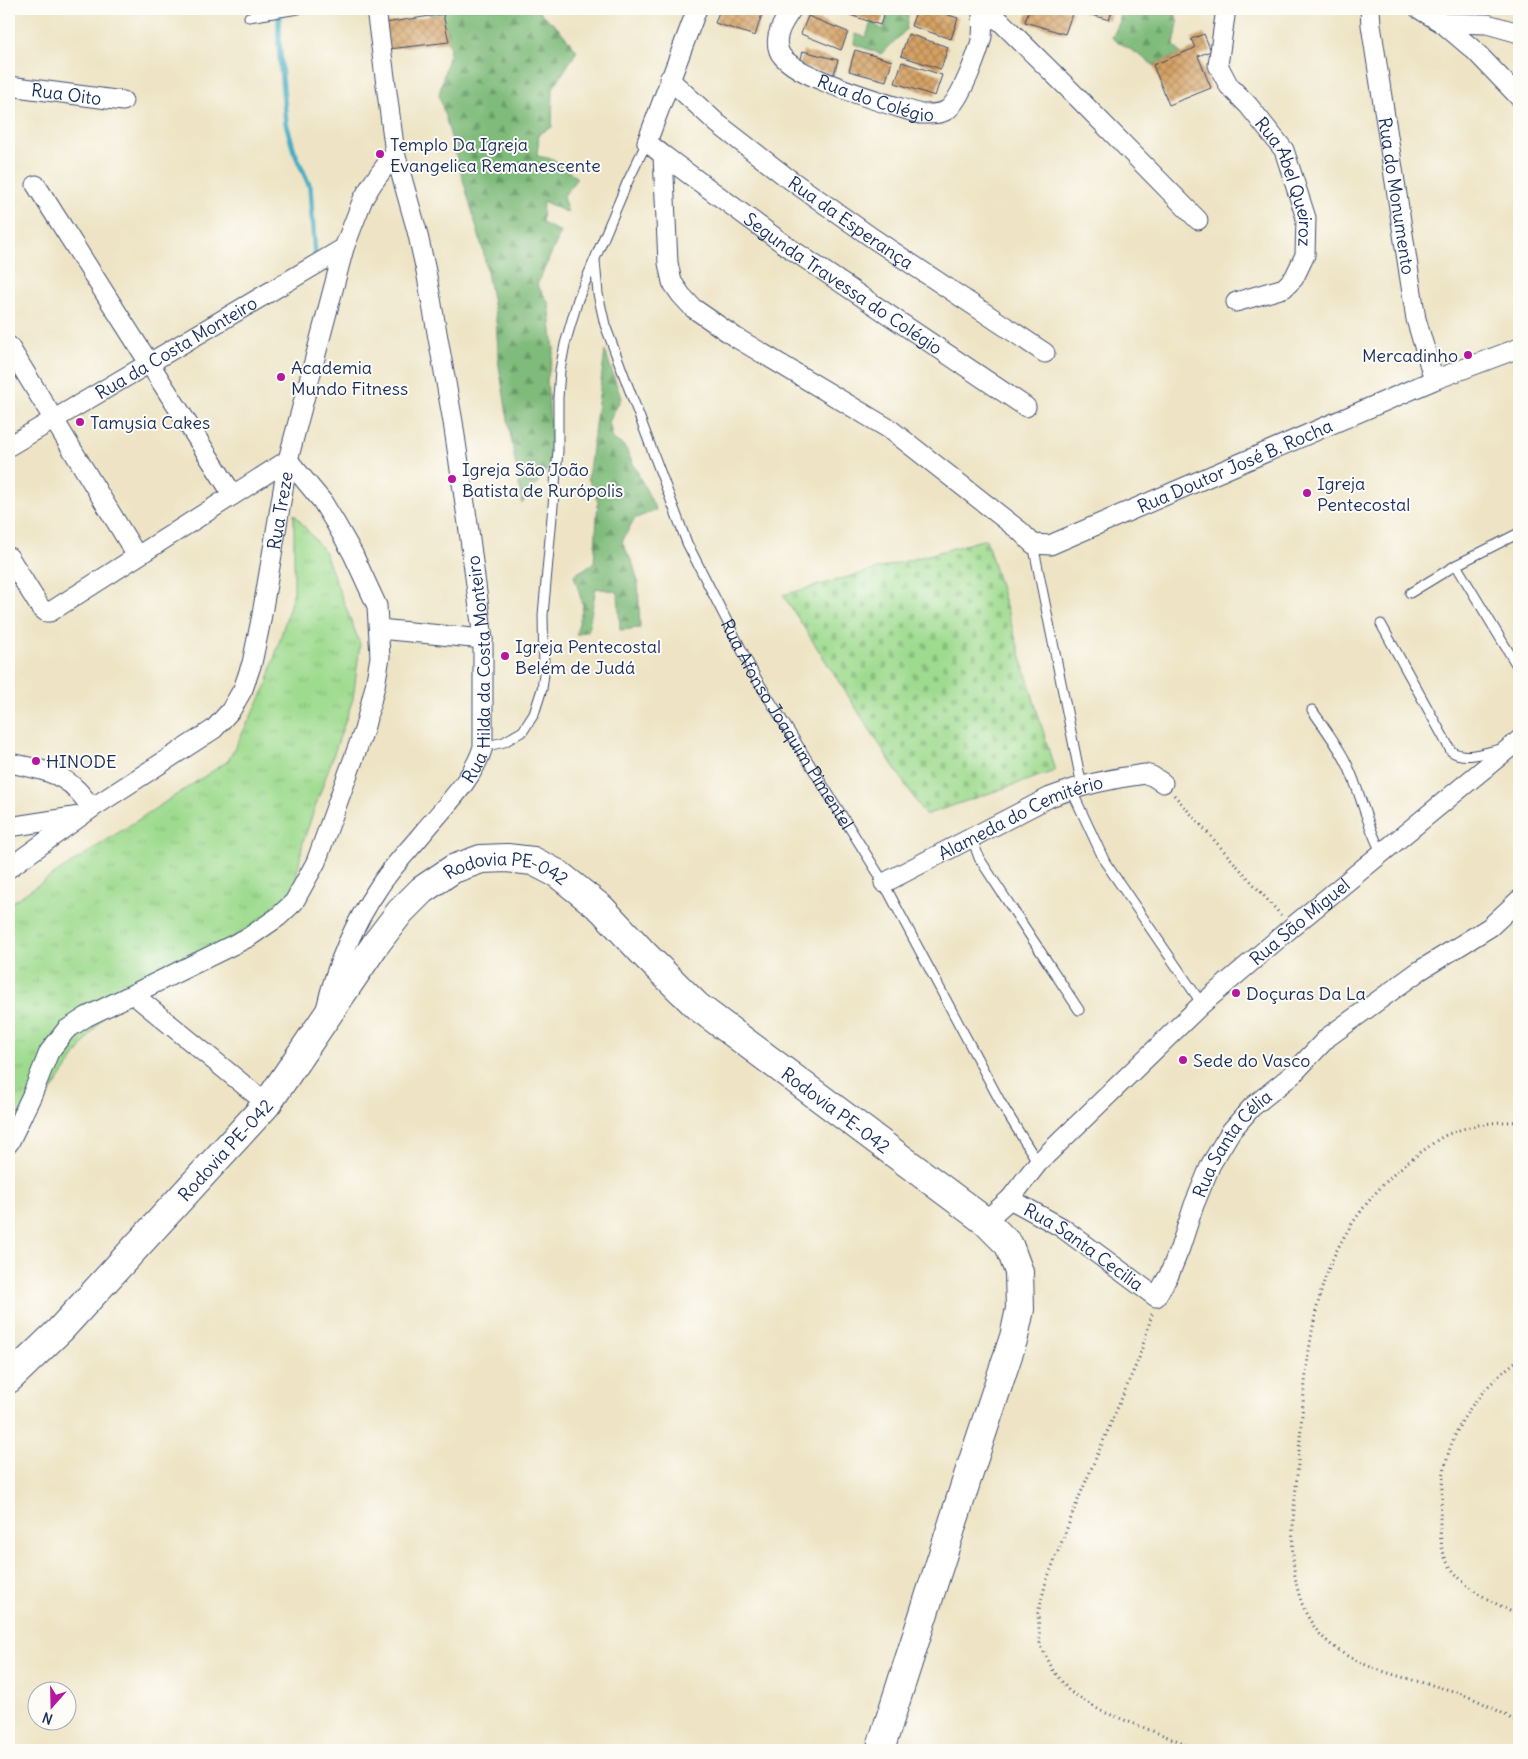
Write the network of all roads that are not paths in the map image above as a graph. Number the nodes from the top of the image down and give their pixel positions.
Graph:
1 (295, 9) edge
2 (376, 9) edge
3 (697, 9) edge
4 (792, 9) edge
5 (1226, 9) edge
6 (1370, 9) edge
7 (1419, 9) edge
8 (991, 13) edge
9 (249, 17) dead end
10 (1442, 22) junction
11 (1519, 32) edge
12 (669, 79) junction
13 (9, 86) edge
14 (1519, 97) edge
15 (123, 101) dead end
16 (647, 142) junction
17 (395, 153) junction
18 (663, 155) junction
19 (36, 184) dead end
20 (1198, 220) dead end
21 (344, 248) junction
22 (595, 261) junction
23 (1236, 302) dead end
24 (9, 346) edge
25 (1519, 348) edge
26 (1045, 353) dead end
27 (149, 362) junction
28 (1434, 380) junction
29 (1026, 407) dead end
30 (54, 420) junction
31 (9, 446) edge
32 (288, 460) junction
33 (233, 495) junction
34 (1519, 533) edge
35 (1033, 544) junction
36 (137, 556) junction
37 (9, 557) edge
38 (1456, 565) junction
39 (1410, 593) dead end
40 (1381, 624) dead end
41 (379, 629) junction
42 (484, 639) junction
43 (1519, 669) edge
44 (1312, 710) dead end
45 (1514, 744) edge
46 (483, 746) junction
47 (9, 763) edge
48 (1163, 783) road end
49 (1076, 788) junction
50 (88, 812) junction
51 (9, 827) edge
52 (972, 838) junction
53 (1382, 854) junction
54 (9, 868) edge
55 (884, 883) junction
56 (1519, 900) edge
57 (134, 995) junction
58 (1202, 1004) junction
59 (1078, 1010) dead end
60 (323, 1022) junction
61 (267, 1104) junction
62 (9, 1143) edge
63 (1038, 1163) junction
64 (1010, 1199) junction
65 (985, 1222) junction
66 (1156, 1297) joint
67 (9, 1379) edge
68 (880, 1750) edge

1 - 9 lane
2 - 17 street, Rua Hilda da Costa Monteiro
3 - 12 street
4 - 8 street, Rua do Colégio
5 - 23 street, Rua Abel Queiroz
6 - 28 street, Rua do Monumento
7 - 10 street
8 - 20 street
10 - 11 street
10 - 14 street
12 - 16 street
12 - 26 street, Rua da Esperança
13 - 15 street, Rua Oito
16 - 18 street
16 - 22 lane
17 - 21 street, Rua Treze
17 - 42 street, Rua Hilda da Costa Monteiro
18 - 29 street, Segunda Travessa do Colégio
18 - 35 street
19 - 27 street
21 - 27 street, Rua da Costa Monteiro
21 - 32 street, Rua Treze
22 - 46 lane
22 - 55 lane, Rua Afonso Joaquim Pimentel
24 - 30 street
25 - 28 street, Rua Doutor José B. Rocha
27 - 30 street, Rua da Costa Monteiro
27 - 33 street
28 - 35 street, Rua Doutor José B. Rocha
30 - 31 street, Rua da Costa Monteiro
30 - 36 street
32 - 33 street
32 - 41 street
32 - 50 street, Rua Treze
33 - 36 street
34 - 38 lane
35 - 49 lane
36 - 37 street
38 - 39 lane
38 - 43 lane
40 - 45 lane
41 - 42 street
41 - 57 street
42 - 46 street, Rua Hilda da Costa Monteiro
44 - 53 lane
45 - 53 street, Rua São Miguel
46 - 60 street, Rua Hilda da Costa Monteiro
47 - 50 street
48 - 49 street, Alameda do Cemitério
49 - 52 street, Alameda do Cemitério
49 - 58 lane
50 - 51 street
50 - 54 street, Rua Treze
52 - 55 street, Alameda do Cemitério
52 - 59 lane
53 - 58 street, Rua São Miguel
55 - 63 lane, Rua Afonso Joaquim Pimentel
56 - 66 street, Rua Santa Célia
57 - 61 street
57 - 62 street
58 - 63 street, Rua São Miguel
60 - 61 main road, Rodovia PE-042
60 - 65 main road, Rodovia PE-042
61 - 67 main road, Rodovia PE-042
63 - 64 street, Rua São Miguel
64 - 65 street, Rua São Miguel
64 - 66 street, Rua Santa Cecilia
65 - 68 main road, Rodovia PE-042

